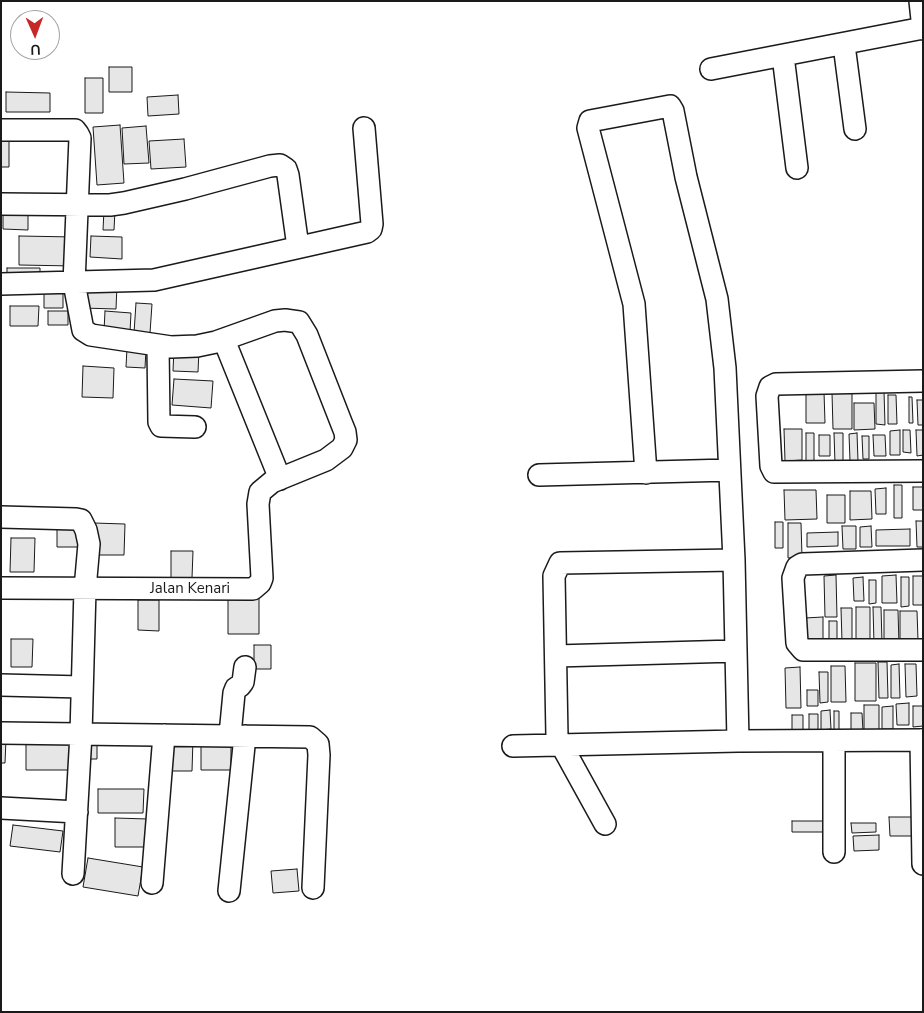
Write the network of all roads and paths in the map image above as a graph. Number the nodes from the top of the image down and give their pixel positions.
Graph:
1 (921, 4) edge
2 (923, 28) edge
3 (844, 45) junction
4 (783, 56) junction
5 (711, 69) dead end
6 (364, 128) dead end
7 (856, 129) dead end
8 (1, 130) edge
9 (797, 168) dead end
10 (1, 204) edge
11 (76, 205) junction
12 (298, 247) junction
13 (74, 283) junction
14 (1, 284) edge
15 (224, 340) junction
16 (158, 346) junction
17 (923, 381) edge
18 (195, 427) dead end
19 (730, 470) junction
20 (923, 471) edge
21 (646, 473) junction
22 (539, 475) dead end
23 (280, 479) junction
24 (1, 517) edge
25 (734, 560) junction
26 (923, 560) edge
27 (1, 588) edge
28 (86, 589) junction
29 (923, 650) edge
30 (736, 651) junction
31 (556, 656) junction
32 (245, 667) dead end
33 (1, 685) edge
34 (82, 687) junction
35 (1, 733) edge
36 (81, 734) junction
37 (164, 735) junction
38 (238, 735) junction
39 (922, 740) edge
40 (738, 741) junction
41 (834, 741) junction
42 (561, 744) junction
43 (513, 746) dead end
44 (1, 808) edge
45 (77, 812) junction
46 (605, 824) dead end
47 (834, 852) dead end
48 (923, 864) edge
49 (73, 874) dead end
50 (152, 884) dead end
51 (313, 888) dead end
52 (230, 891) dead end

1 - 2 street
2 - 3 street
3 - 4 street
3 - 7 street
4 - 5 street
4 - 9 street
6 - 12 street
8 - 11 street
10 - 11 street
11 - 12 street
11 - 13 street
12 - 13 street
13 - 14 street
13 - 16 street
15 - 16 street
15 - 23 street
15 - 23 street
16 - 18 street
17 - 20 street
19 - 21 street
19 - 21 street
19 - 25 street
21 - 22 street
23 - 28 street, Jalan Kenari
24 - 28 street
25 - 30 street
25 - 31 street
26 - 29 street
27 - 28 street, Jalan Kenari
28 - 34 street
30 - 31 street
30 - 40 street
31 - 42 street
32 - 38 street
33 - 34 street
34 - 36 street
35 - 36 street
36 - 37 street
36 - 45 street
37 - 38 street
37 - 50 street
38 - 51 street
38 - 52 street
39 - 41 street
39 - 48 street
40 - 41 street
40 - 42 street
41 - 47 street
42 - 43 street
42 - 46 street
44 - 45 street
45 - 49 street

